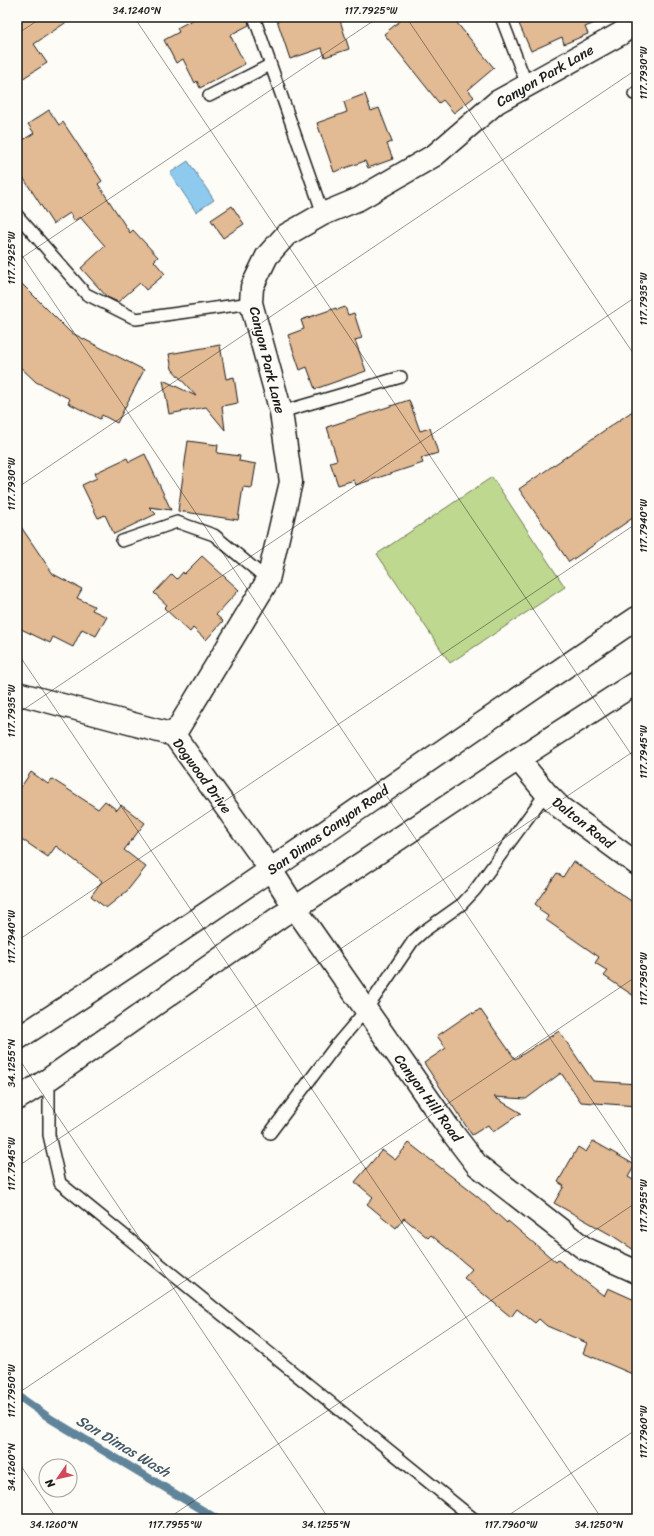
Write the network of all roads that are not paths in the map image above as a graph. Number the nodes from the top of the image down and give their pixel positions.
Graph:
1 (254, 17) edge
2 (501, 17) edge
3 (637, 21) edge
4 (270, 65) junction
5 (527, 85) junction
6 (210, 96) dead end
7 (323, 214) junction
8 (17, 215) edge
9 (251, 303) junction
10 (401, 376) dead end
11 (281, 412) junction
12 (122, 541) dead end
13 (268, 580) junction
14 (637, 618) edge
15 (637, 682) edge
16 (17, 693) edge
17 (174, 735) junction
18 (518, 759) junction
19 (546, 794) junction
20 (637, 864) edge
21 (271, 870) junction
22 (295, 908) junction
23 (366, 1010) junction
24 (17, 1039) edge
25 (49, 1079) junction
26 (17, 1099) edge
27 (270, 1133) dead end
28 (637, 1272) edge
29 (474, 1519) edge

1 - 4 lane
2 - 5 lane
3 - 5 street, Canyon Park Lane
4 - 6 lane
4 - 7 lane
5 - 7 street, Canyon Park Lane
7 - 9 street, Canyon Park Lane
8 - 9 lane
9 - 11 street, Canyon Park Lane
10 - 11 lane
11 - 13 street, Canyon Park Lane
12 - 13 lane
13 - 17 street, Canyon Park Lane
14 - 21 street, San Dimas Canyon Road
15 - 18 street
16 - 17 street, Dogwood Drive
17 - 21 street, Dogwood Drive
18 - 19 street, Dalton Road
18 - 22 street
19 - 20 street, Dalton Road
19 - 23 lane
21 - 22 street, Canyon Hill Road
21 - 24 street, San Dimas Canyon Road
22 - 23 street, Canyon Hill Road
22 - 25 street
23 - 27 lane
23 - 28 street, Canyon Hill Road
25 - 26 street
25 - 29 lane

